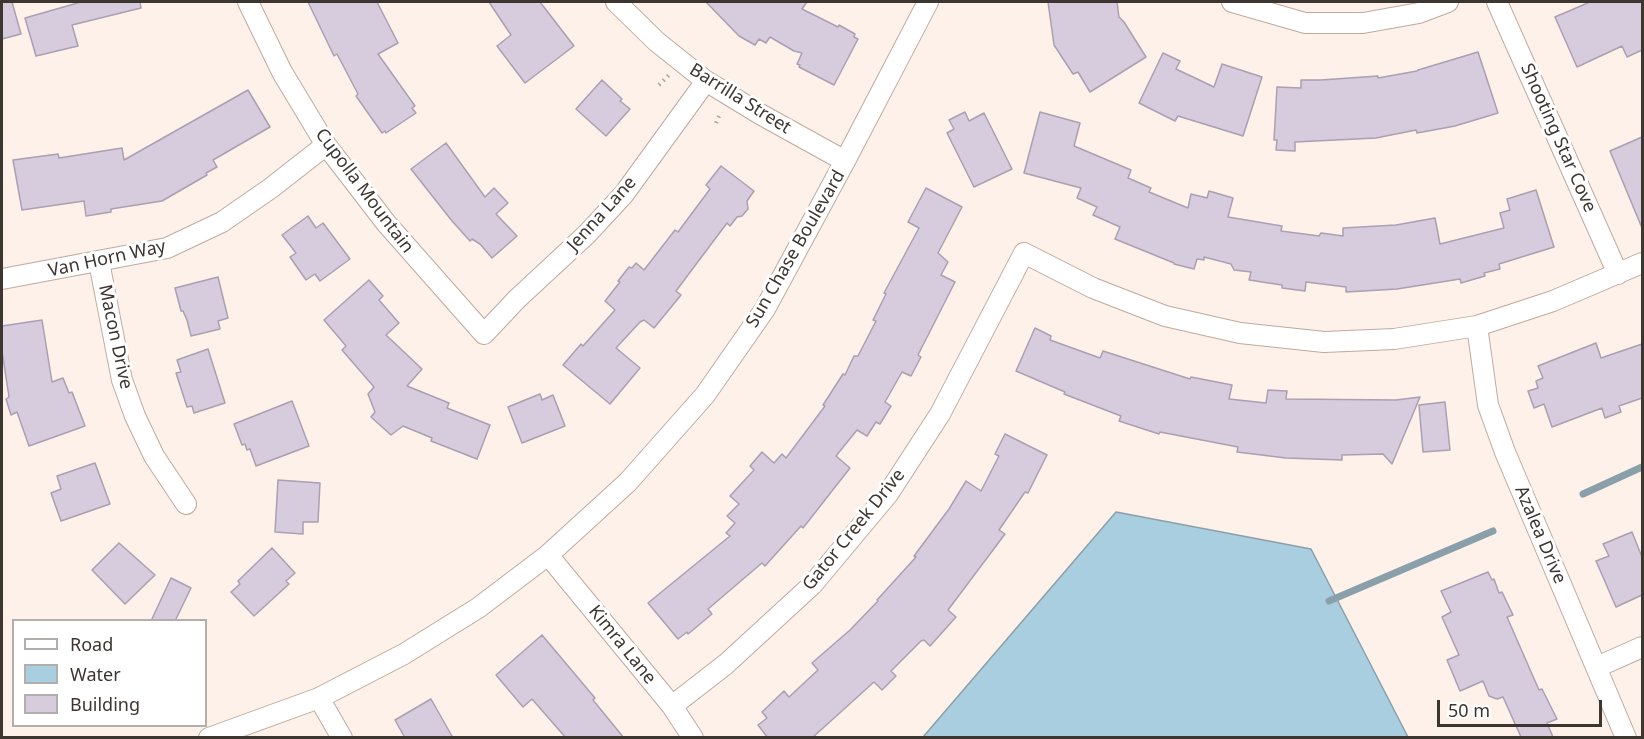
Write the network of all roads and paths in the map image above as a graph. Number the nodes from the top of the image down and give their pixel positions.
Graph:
1 (248, 2) edge
2 (616, 2) edge
3 (928, 2) edge
4 (1232, 2) edge
5 (1448, 2) edge
6 (1497, 2) edge
7 (665, 80) dead end
8 (706, 81) junction
9 (659, 85) dead end
10 (718, 117) dead end
11 (716, 123) dead end
12 (326, 145) junction
13 (845, 161) junction
14 (99, 262) junction
15 (1642, 263) edge
16 (1618, 274) junction
17 (2, 279) edge
18 (1477, 326) junction
19 (484, 334) joint
20 (186, 504) dead end
21 (548, 555) junction
22 (1642, 647) edge
23 (1597, 667) junction
24 (319, 698) junction
25 (672, 706) junction
26 (209, 738) edge
27 (342, 738) edge
28 (693, 738) edge
29 (1626, 738) edge

1 - 12 street, Cupolla Mountain
2 - 8 street, Barrilla Street
3 - 13 street, Sun Chase Boulevard
4 - 5 street
6 - 16 street, Shooting Star Cove
7 - 9 path
8 - 13 street, Barrilla Street
8 - 19 street, Jenna Lane
10 - 11 path
12 - 14 street, Van Horn Way
12 - 19 street, Cupolla Mountain
13 - 21 street, Sun Chase Boulevard
14 - 17 street, Van Horn Way
14 - 20 street, Macon Drive
15 - 16 street
16 - 18 street
18 - 23 street, Azalea Drive
18 - 25 street, Gator Creek Drive
21 - 24 street, Sun Chase Boulevard
21 - 25 street, Kimra Lane
22 - 23 street
23 - 29 street, Azalea Drive
24 - 26 street, Sun Chase Boulevard
24 - 27 street
25 - 28 street, Kimra Lane

